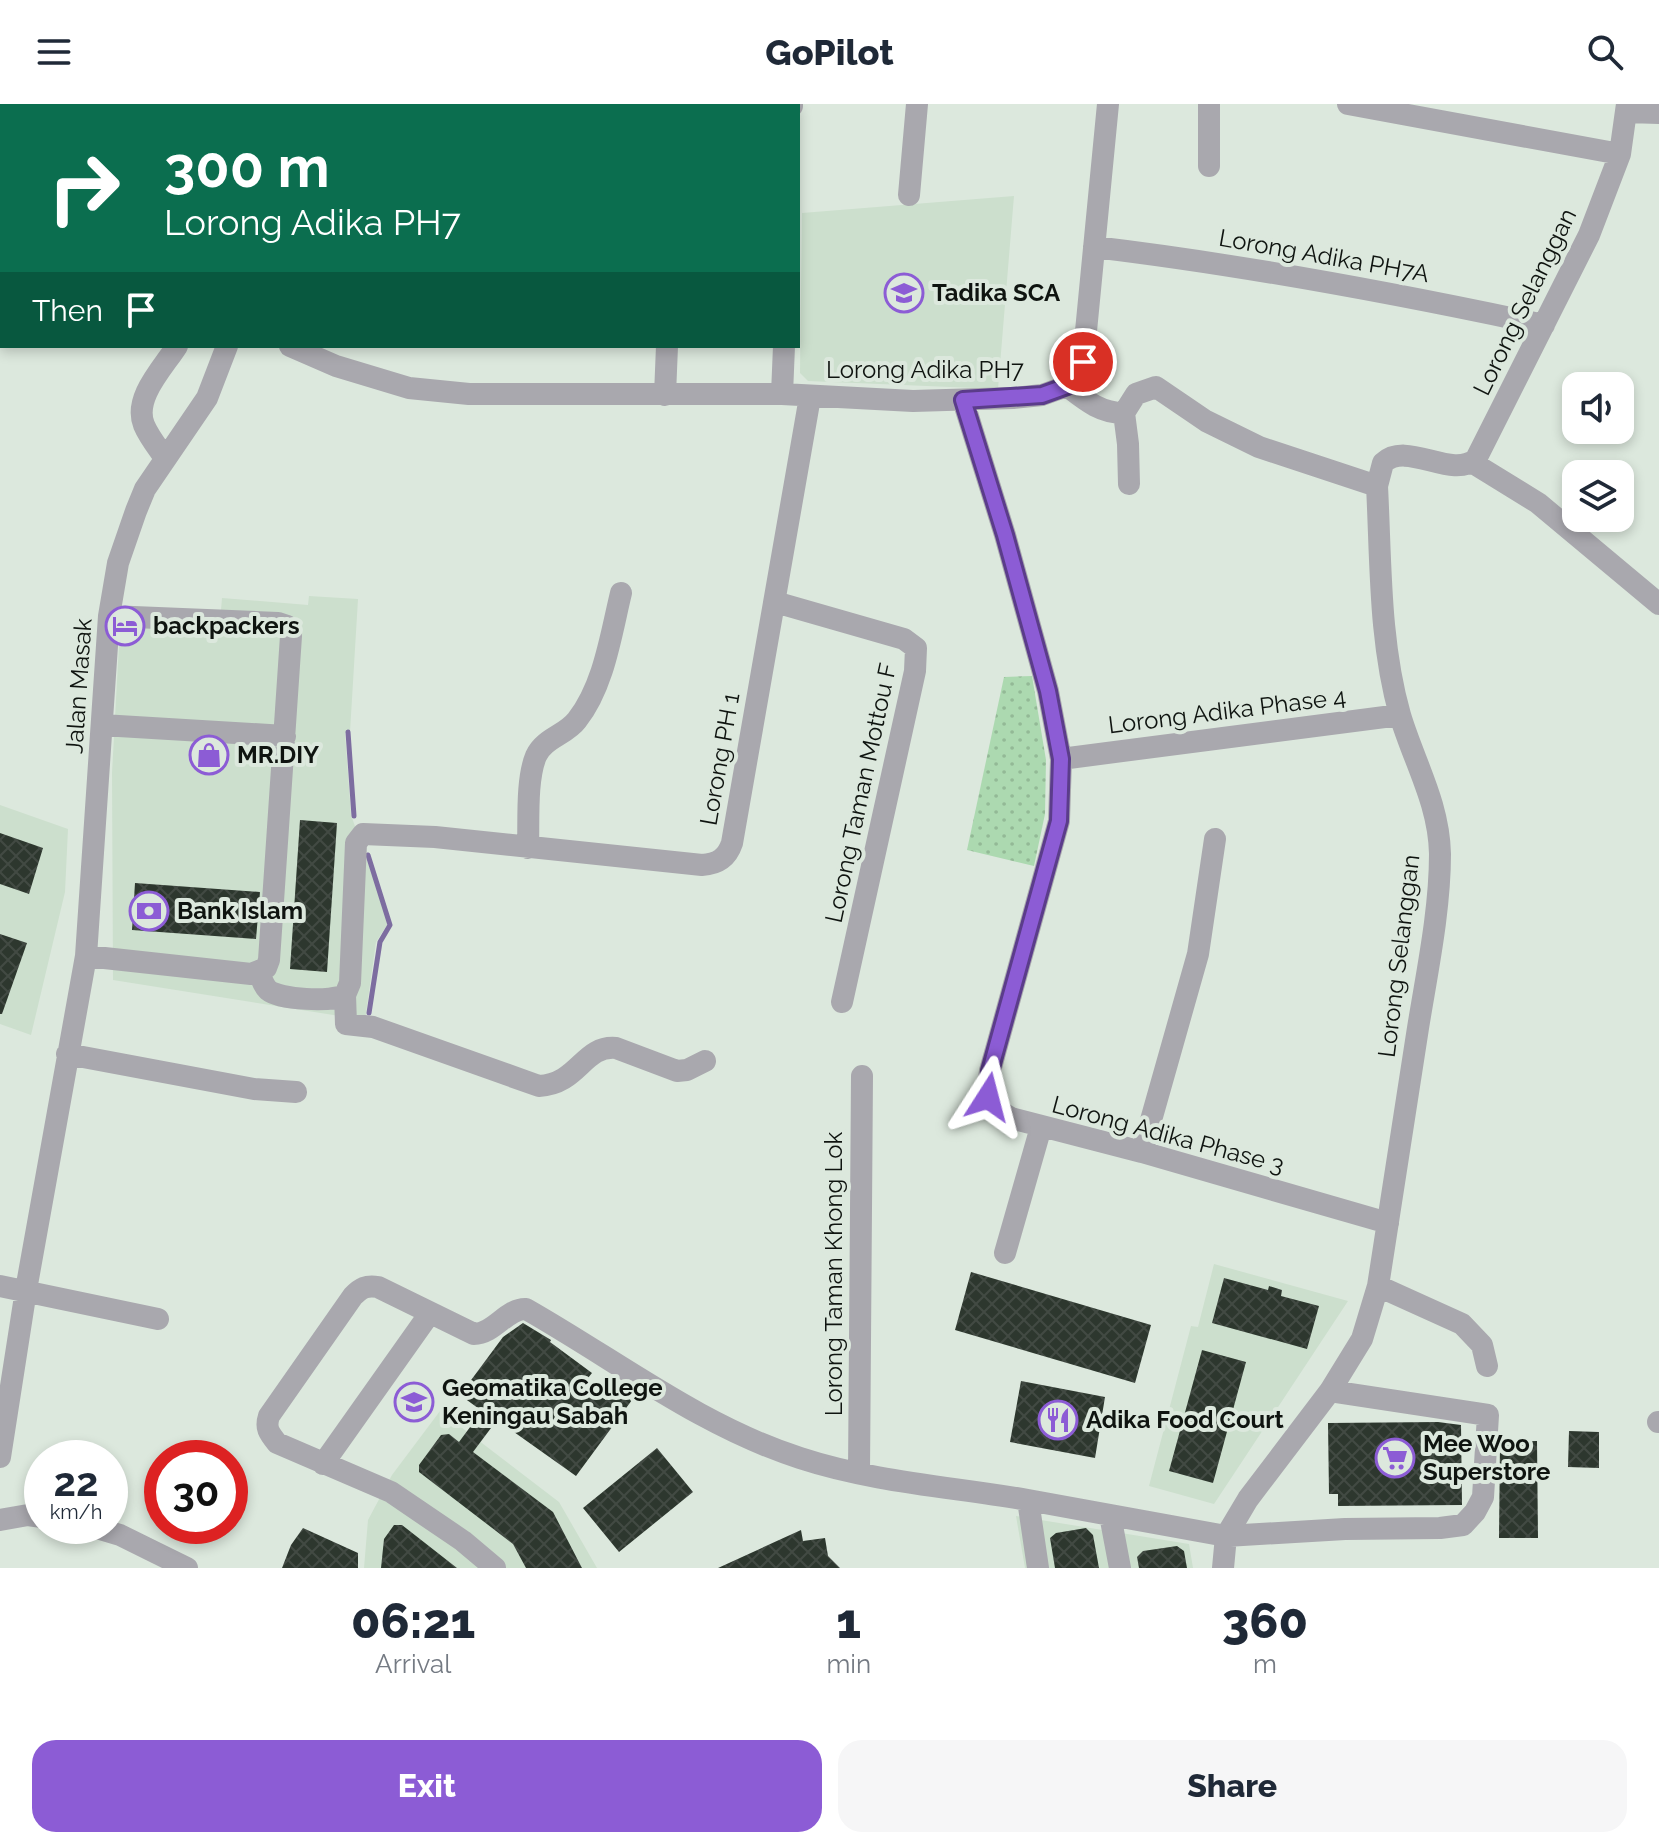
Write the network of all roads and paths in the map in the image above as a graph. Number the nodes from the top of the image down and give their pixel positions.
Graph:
1 (917, 104) edge
2 (1108, 104) edge
3 (1209, 104) edge
4 (1348, 104) edge
5 (1627, 108) edge
6 (1659, 113) edge
7 (1620, 154) junction
8 (1209, 166) dead end
9 (909, 195) dead end
10 (1094, 247) junction
11 (1544, 325) junction
12 (176, 348) edge
13 (226, 348) edge
14 (295, 348) edge
15 (667, 348) edge
16 (784, 348) edge
17 (1067, 386) junction
18 (782, 394) junction
19 (665, 395) junction
20 (810, 397) junction
21 (963, 400) junction
22 (1124, 413) junction
23 (165, 458) junction
24 (1473, 463) junction
25 (1129, 484) dead end
26 (1377, 486) junction
27 (621, 593) dead end
28 (775, 602) junction
29 (1659, 604) edge
30 (109, 616) junction
31 (1400, 715) junction
32 (102, 725) junction
33 (285, 736) junction
34 (1061, 759) junction
35 (1215, 839) dead end
36 (528, 848) junction
37 (86, 956) junction
38 (259, 973) junction
39 (345, 995) junction
40 (842, 1002) dead end
41 (67, 1054) junction
42 (705, 1061) dead end
43 (862, 1076) dead end
44 (296, 1092) dead end
45 (1041, 1127) junction
46 (1142, 1152) junction
47 (1388, 1223) junction
48 (1005, 1253) dead end
49 (0, 1286) edge
50 (1378, 1286) junction
51 (26, 1290) junction
52 (430, 1313) junction
53 (158, 1319) dead end
54 (1487, 1366) dead end
55 (1330, 1391) junction
56 (0, 1457) edge
57 (323, 1464) junction
58 (859, 1473) junction
59 (1028, 1500) junction
60 (1110, 1515) junction
61 (24, 1516) edge
62 (0, 1520) edge
63 (1226, 1536) junction
64 (128, 1539) edge
65 (187, 1568) edge
66 (495, 1568) edge
67 (1038, 1568) edge
68 (1120, 1568) edge
69 (1223, 1568) edge

1 - 9 street
2 - 10 street
3 - 8 street
4 - 7 street
5 - 6 street
5 - 7 street, Lorong Selanggan
7 - 11 street, Lorong Selanggan
10 - 11 street, Lorong Adika PH7A
10 - 17 street
11 - 24 street, Lorong Selanggan
12 - 23 street
13 - 23 street, Jalan Masak
14 - 19 street, Lorong Adika PH7
15 - 19 street
16 - 18 street
17 - 21 street, Lorong Adika PH7
17 - 22 street
18 - 19 street, Lorong Adika PH7
18 - 20 street, Lorong Adika PH7
20 - 21 street, Lorong Adika PH7
20 - 28 street, Lorong PH 1
21 - 34 street, Lorong Adika Phase 3
22 - 25 street
22 - 26 street
23 - 30 street, Jalan Masak
24 - 26 street
24 - 29 street
26 - 31 street, Lorong Selanggan
27 - 36 street
28 - 36 street, Lorong PH 1
28 - 40 street, Lorong Taman Mottou F
30 - 32 street, Jalan Masak
30 - 33 street
31 - 34 street, Lorong Adika Phase 4
31 - 47 street, Lorong Selanggan
32 - 33 street
32 - 37 street, Jalan Masak
33 - 38 street
34 - 45 street, Lorong Adika Phase 3
35 - 46 street
36 - 39 street, Lorong PH 1
37 - 38 street
37 - 41 street, Jalan Masak
38 - 39 street
39 - 42 street
41 - 44 street
41 - 51 street, Jalan Masak
43 - 58 street, Lorong Taman Khong Lok
45 - 46 street, Lorong Adika Phase 3
45 - 48 street
46 - 47 street, Lorong Adika Phase 3
47 - 50 street, Lorong Selanggan
49 - 51 street
50 - 54 street
50 - 55 street, Lorong Selanggan
51 - 53 street
51 - 56 street, Jalan Masak
52 - 57 street
52 - 57 street
52 - 58 street
55 - 63 street, Lorong Selanggan
55 - 63 street
57 - 66 street
58 - 59 street
59 - 60 street
59 - 67 street
60 - 63 street
60 - 68 street
61 - 62 street
63 - 69 street, Lorong Selanggan
64 - 65 street

